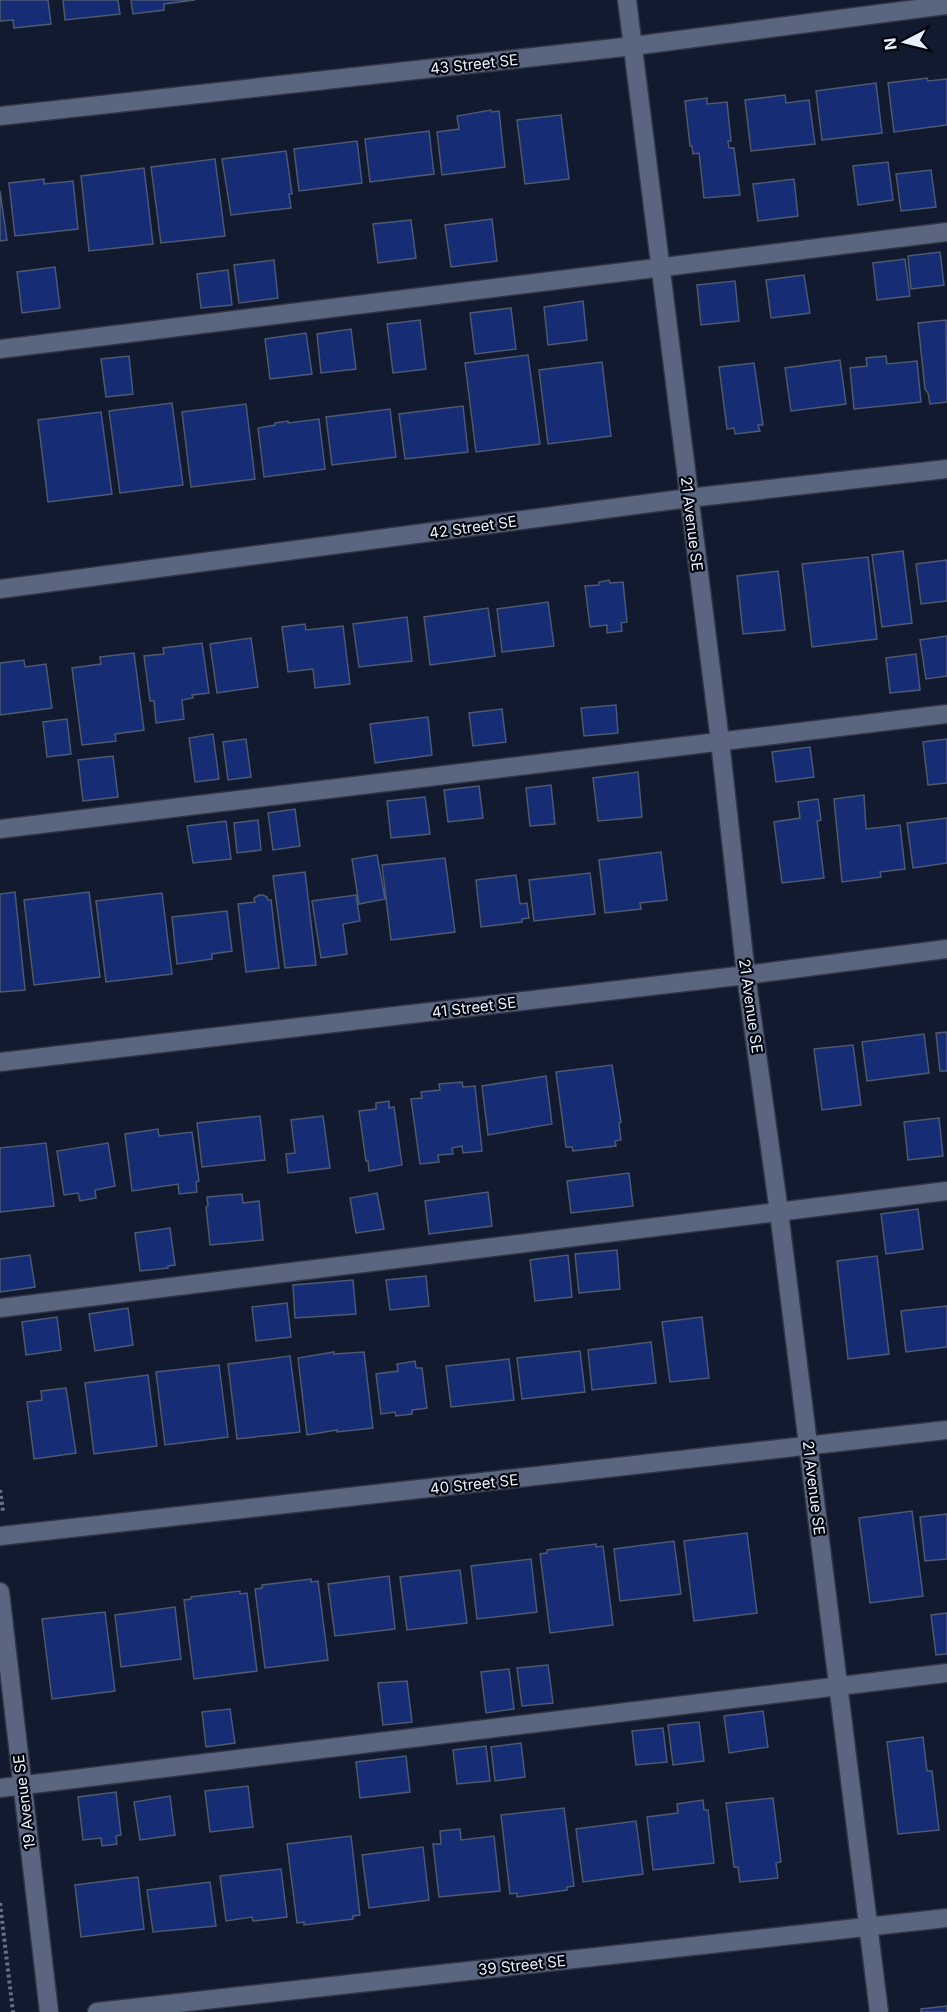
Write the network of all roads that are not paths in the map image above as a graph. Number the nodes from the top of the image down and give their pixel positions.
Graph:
1 (627, 0) edge
2 (947, 5) edge
3 (633, 46) junction
4 (0, 116) edge
5 (947, 232) edge
6 (660, 268) junction
7 (0, 349) edge
8 (947, 469) edge
9 (689, 498) junction
10 (0, 589) edge
11 (947, 714) edge
12 (720, 741) junction
13 (0, 829) edge
14 (947, 949) edge
15 (746, 975) junction
16 (0, 1062) edge
17 (947, 1191) edge
18 (779, 1212) junction
19 (0, 1308) edge
20 (947, 1430) edge
21 (809, 1447) junction
22 (0, 1536) edge
23 (0, 1592) edge
24 (947, 1673) edge
25 (839, 1686) junction
26 (22, 1785) junction
27 (0, 1788) edge
28 (947, 1918) edge
29 (869, 1927) junction
30 (49, 2012) edge
31 (97, 2012) edge
32 (879, 2012) edge

1 - 3 street, 21 Avenue SE
2 - 3 street, 43 Street SE
3 - 4 street, 43 Street SE
3 - 6 street, 21 Avenue SE
5 - 6 street
6 - 7 street
6 - 9 street, 21 Avenue SE
8 - 9 street, 42 Street SE
9 - 10 street, 42 Street SE
9 - 12 street, 21 Avenue SE
11 - 12 street
12 - 13 street
12 - 15 street, 21 Avenue SE
14 - 15 street, 41 Street SE
15 - 16 street, 41 Street SE
15 - 18 street, 21 Avenue SE
17 - 18 street
18 - 19 street
18 - 21 street, 21 Avenue SE
20 - 21 street, 40 Street SE
21 - 22 street, 40 Street SE
21 - 25 street, 21 Avenue SE
23 - 26 street, 19 Avenue SE
24 - 25 street
25 - 26 street
25 - 29 street, 21 Avenue SE
26 - 27 street
26 - 30 street, 19 Avenue SE
28 - 29 street, 39 Street SE
29 - 31 street, 39 Street SE
29 - 32 street, 21 Avenue SE

